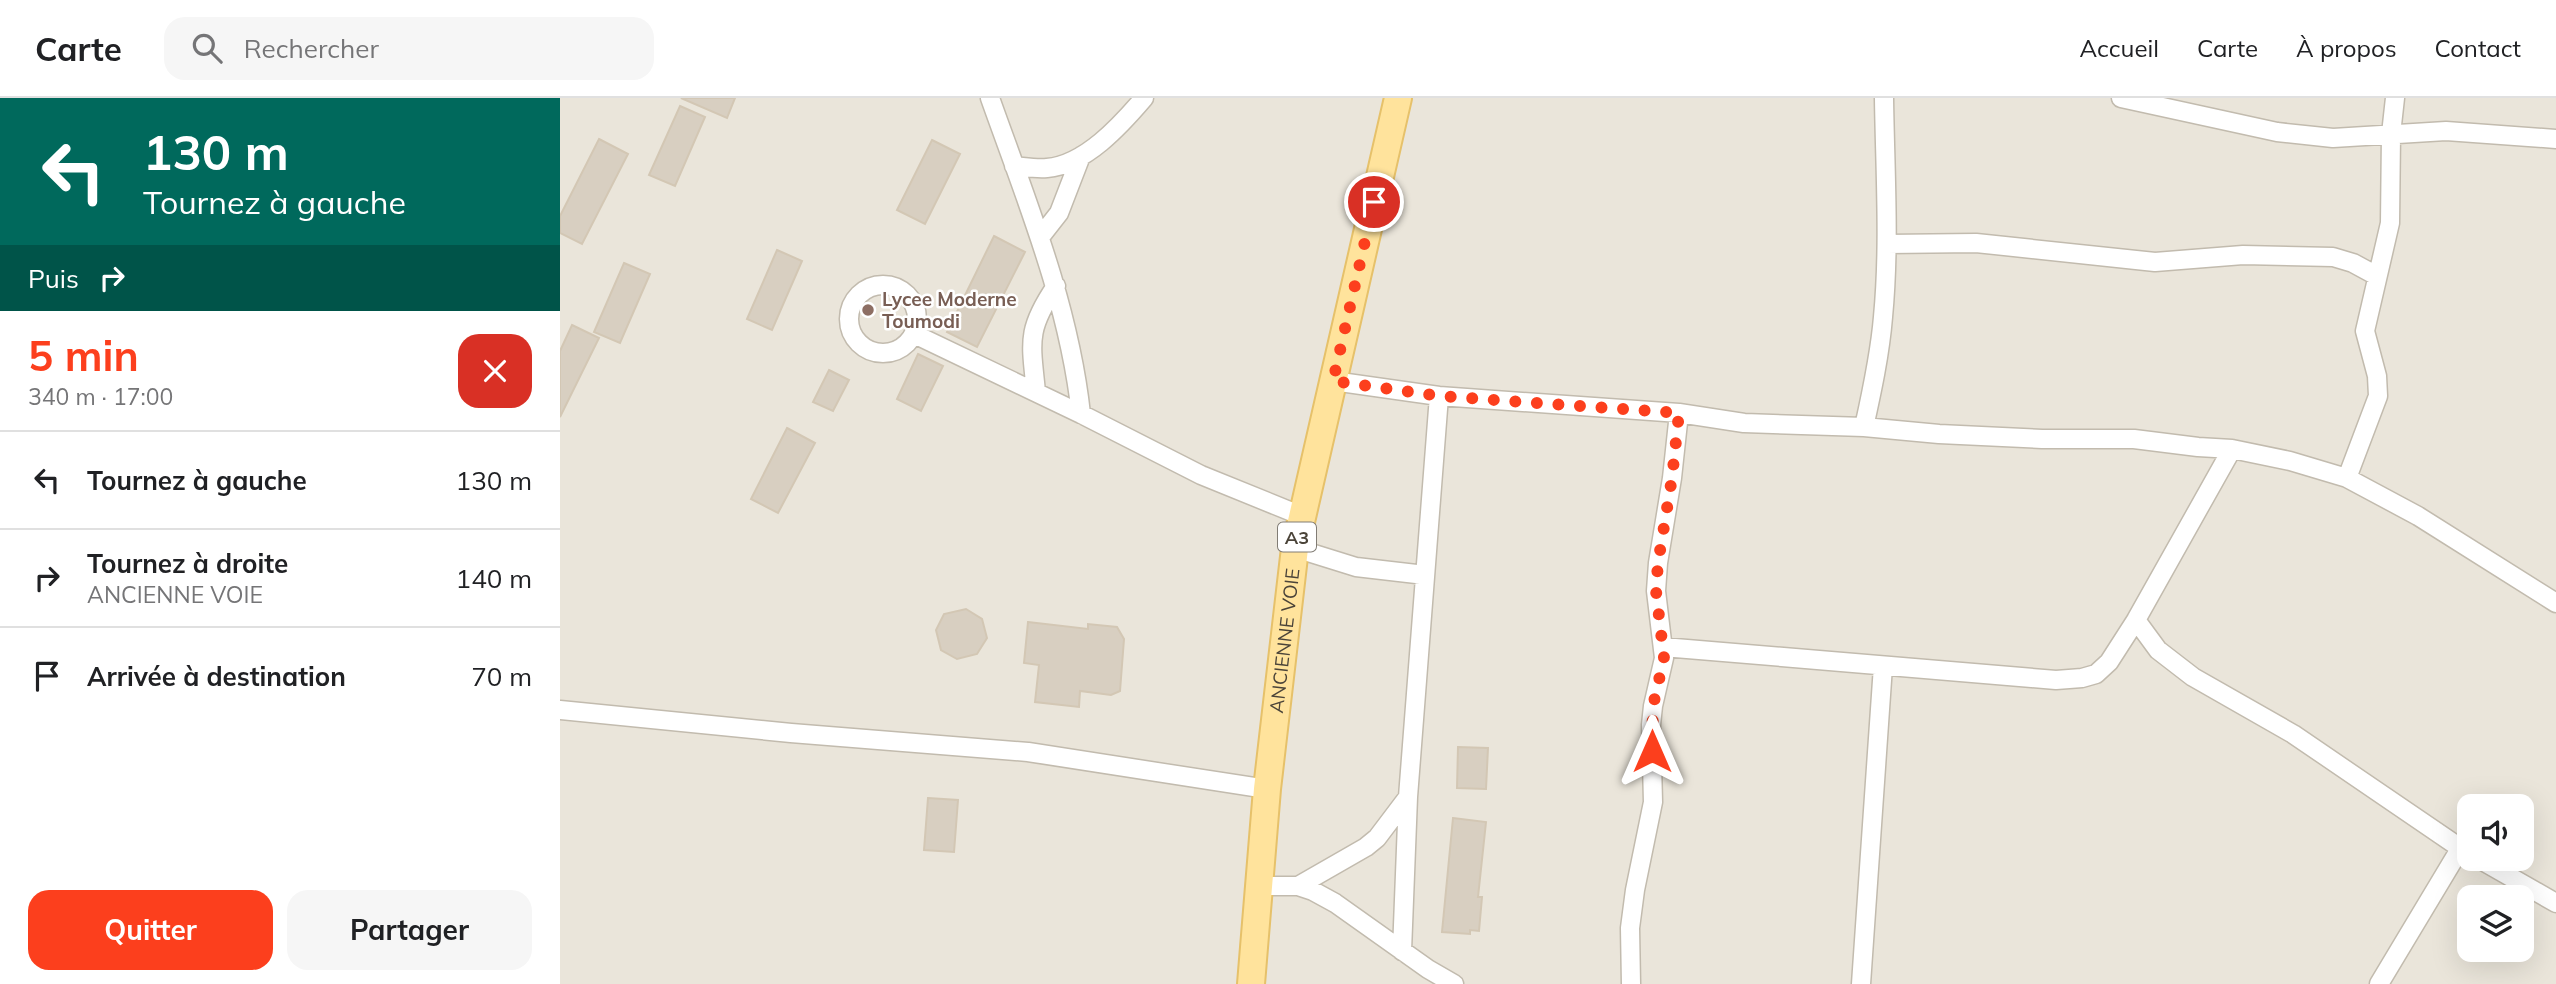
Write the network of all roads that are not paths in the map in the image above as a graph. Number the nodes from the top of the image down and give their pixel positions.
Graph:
1 (990, 98) edge
2 (1144, 98) edge
3 (1398, 98) edge
4 (1884, 98) edge
5 (2121, 98) edge
6 (2395, 98) edge
7 (2391, 134) junction
8 (2556, 139) edge
9 (1081, 156) junction
10 (1014, 166) junction
11 (1041, 236) junction
12 (1887, 244) junction
13 (2377, 276) junction
14 (1056, 286) junction
15 (914, 334) dead end
16 (1333, 381) junction
17 (1036, 392) junction
18 (1439, 396) junction
19 (1679, 413) junction
20 (1081, 414) junction
21 (1864, 427) junction
22 (2232, 449) junction
23 (2347, 478) junction
24 (1302, 516) junction
25 (1295, 548) junction
26 (1425, 575) junction
27 (2556, 603) edge
28 (2136, 620) junction
29 (1663, 647) junction
30 (1883, 666) junction
31 (560, 710) edge
32 (1267, 789) junction
33 (1408, 796) junction
34 (2457, 846) edge
35 (2457, 863) edge
36 (2500, 871) edge
37 (1258, 886) junction
38 (1298, 886) junction
39 (2556, 903) edge
40 (1402, 950) junction
41 (1424, 977) edge
42 (1251, 984) edge
43 (1454, 984) edge
44 (1632, 984) edge
45 (1861, 984) edge
46 (2379, 984) edge

1 - 10 street
2 - 9 street
3 - 16 main road, ANCIENNE VOIE / A3
4 - 12 street
5 - 7 street
6 - 7 street
7 - 8 street
7 - 13 street
9 - 10 street
9 - 11 street
10 - 11 street
11 - 14 street
12 - 13 street
12 - 21 street
13 - 23 street
14 - 17 street
14 - 20 street
15 - 17 street
16 - 18 street
16 - 24 main road, ANCIENNE VOIE / A3
17 - 20 street
18 - 19 street
18 - 26 street
19 - 21 street
19 - 29 street
20 - 24 street
21 - 22 street
22 - 23 street
22 - 28 street
23 - 27 street
24 - 25 main road, ANCIENNE VOIE / A3
25 - 26 street
25 - 32 main road, ANCIENNE VOIE / A3
26 - 33 street
28 - 30 street
28 - 34 street
29 - 30 street
29 - 44 street
30 - 45 street
31 - 32 street
32 - 37 main road, ANCIENNE VOIE / A3
33 - 38 street
33 - 40 street
35 - 46 street
36 - 39 street
37 - 38 street
37 - 42 main road, ANCIENNE VOIE / A3
38 - 40 street
40 - 41 street
41 - 43 street

